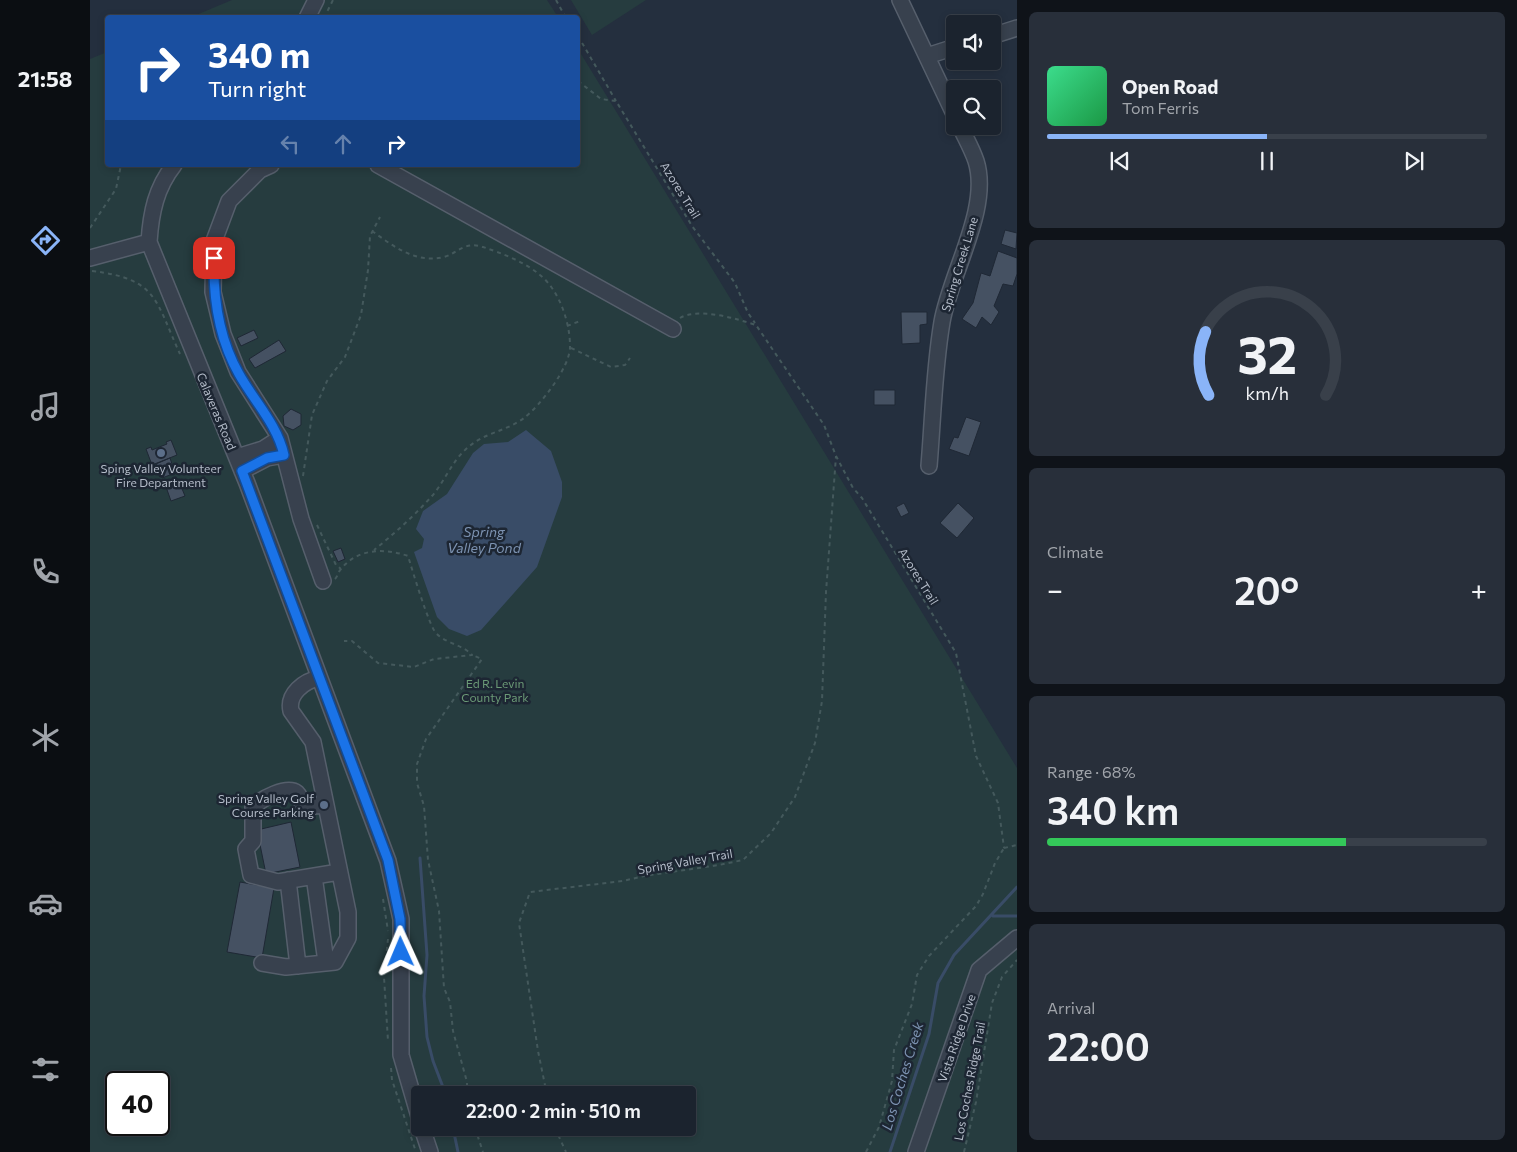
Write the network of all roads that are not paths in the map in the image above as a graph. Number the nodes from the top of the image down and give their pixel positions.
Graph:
1 (316, 0) edge
2 (900, 0) edge
3 (308, 15) edge
4 (1017, 28) edge
5 (1001, 33) edge
6 (946, 50) edge
7 (926, 56) junction
8 (946, 97) edge
9 (964, 135) edge
10 (173, 167) edge
11 (267, 167) edge
12 (382, 167) edge
13 (149, 242) junction
14 (90, 258) edge
15 (673, 329) road end
16 (280, 438) junction
17 (284, 455) junction
18 (239, 464) junction
19 (930, 466) dead end
20 (327, 581) road end
21 (319, 678) junction
22 (325, 805) junction
23 (339, 872) junction
24 (314, 876) junction
25 (288, 880) junction
26 (1017, 938) edge
27 (326, 962) junction
28 (262, 963) dead end
29 (298, 966) junction
30 (411, 1089) edge
31 (425, 1136) edge
32 (430, 1152) edge
33 (916, 1152) edge

1 - 3 street
2 - 7 street
4 - 5 street
6 - 7 street
7 - 8 street
9 - 19 street, Spring Creek Lane
10 - 13 street, Calaveras Road
11 - 16 street
12 - 15 street
13 - 14 street
13 - 18 street, Calaveras Road
16 - 17 street
16 - 18 street
17 - 18 street
17 - 20 street
18 - 21 street, Calaveras Road
21 - 22 street
21 - 30 street, Calaveras Road
22 - 23 street
22 - 25 street
23 - 24 street
23 - 27 street
24 - 25 street
24 - 27 street
25 - 29 street
26 - 33 street, Vista Ridge Drive
27 - 29 street
28 - 29 street
31 - 32 street

